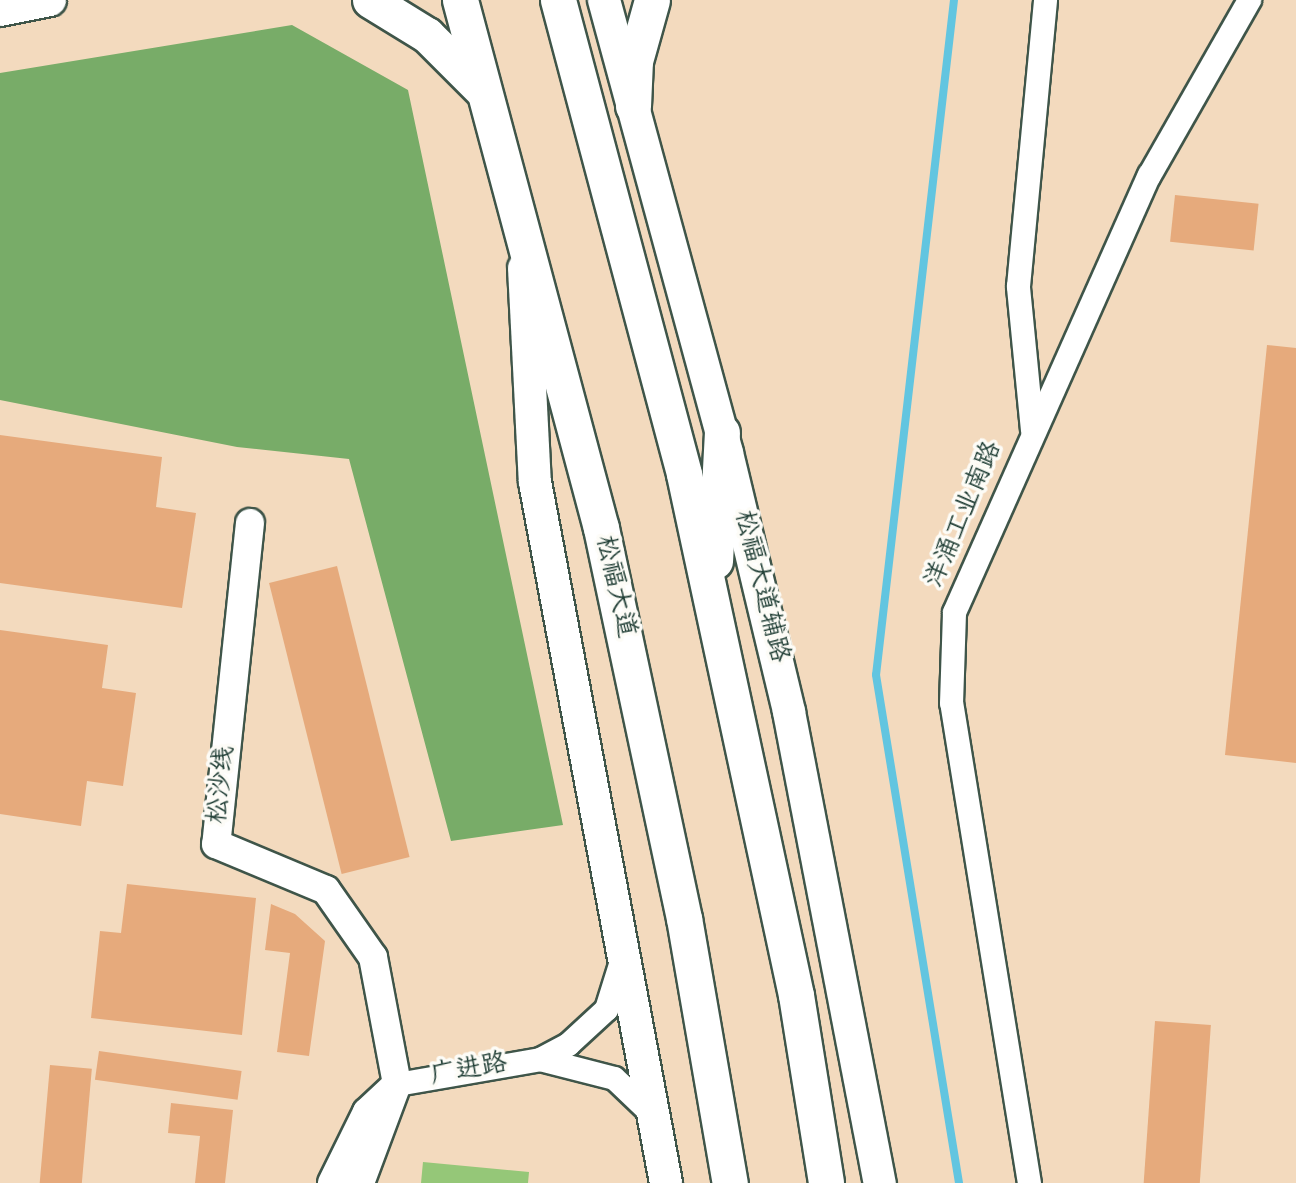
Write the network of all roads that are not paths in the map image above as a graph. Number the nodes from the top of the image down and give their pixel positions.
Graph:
1 (50, 0) edge
2 (370, 0) edge
3 (460, 0) edge
4 (558, 0) edge
5 (604, 0) edge
6 (652, 0) edge
7 (1045, 0) edge
8 (1249, 0) edge
9 (0, 10) edge
10 (485, 94) junction
11 (633, 106) junction
12 (524, 239) junction
13 (1032, 430) junction
14 (722, 432) junction
15 (250, 523) dead end
16 (717, 620) junction
17 (623, 934) junction
18 (540, 1059) junction
19 (397, 1084) junction
20 (656, 1121) junction
21 (332, 1183) edge
22 (360, 1183) edge
23 (666, 1183) edge
24 (730, 1183) edge
25 (827, 1183) edge
26 (880, 1183) edge
27 (1030, 1183) edge

1 - 9 main road
2 - 10 main road
3 - 10 main road, 松福大道
4 - 16 main road
5 - 11 main road, 松福大道辅路
6 - 11 main road
7 - 13 street
8 - 13 street, 洋涌工业南路
10 - 12 main road, 松福大道
11 - 14 main road, 松福大道辅路
12 - 17 main road
12 - 24 main road, 松福大道
13 - 27 street, 洋涌工业南路
14 - 16 main road
14 - 26 main road, 松福大道辅路
15 - 19 street, 松沙线
16 - 25 main road
17 - 18 street
17 - 20 main road
18 - 19 street, 广进路
18 - 20 street
19 - 21 street, 广进路
19 - 22 street, 广进路
20 - 23 main road

